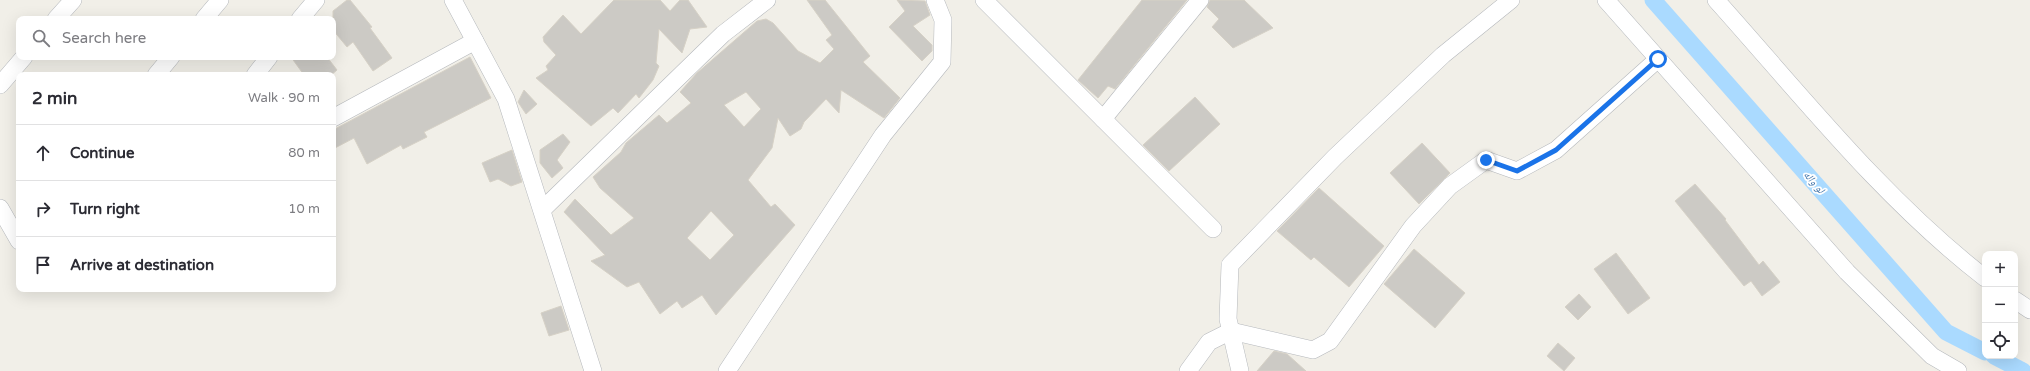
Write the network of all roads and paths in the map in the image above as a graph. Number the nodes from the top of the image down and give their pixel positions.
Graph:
1 (73, 0) edge
2 (220, 0) edge
3 (316, 0) edge
4 (453, 0) edge
5 (766, 0) edge
6 (934, 0) edge
7 (984, 0) edge
8 (1200, 0) edge
9 (1511, 0) edge
10 (1606, 0) edge
11 (1716, 0) edge
12 (59, 16) edge
13 (207, 16) edge
14 (303, 16) edge
15 (475, 41) junction
16 (1658, 59) junction
17 (21, 60) edge
18 (168, 60) edge
19 (266, 60) edge
20 (158, 72) edge
21 (256, 72) edge
22 (0, 85) edge
23 (336, 116) edge
24 (1103, 119) junction
25 (0, 208) edge
26 (542, 210) junction
27 (1213, 229) dead end
28 (16, 233) edge
29 (1982, 275) edge
30 (2018, 302) edge
31 (2030, 310) edge
32 (1231, 331) junction
33 (593, 371) edge
34 (727, 371) edge
35 (1188, 371) edge
36 (1240, 371) edge
37 (1958, 371) edge

1 - 12 street
2 - 13 street
3 - 14 street
4 - 15 street
5 - 26 street
6 - 34 street
7 - 24 street
8 - 24 street
9 - 32 street
10 - 16 street
11 - 29 street
15 - 23 street
15 - 26 street
16 - 32 street
16 - 37 street
17 - 22 street
18 - 20 street
19 - 21 street
24 - 27 street
25 - 28 street
26 - 33 street
30 - 31 street
32 - 35 street
32 - 36 street

